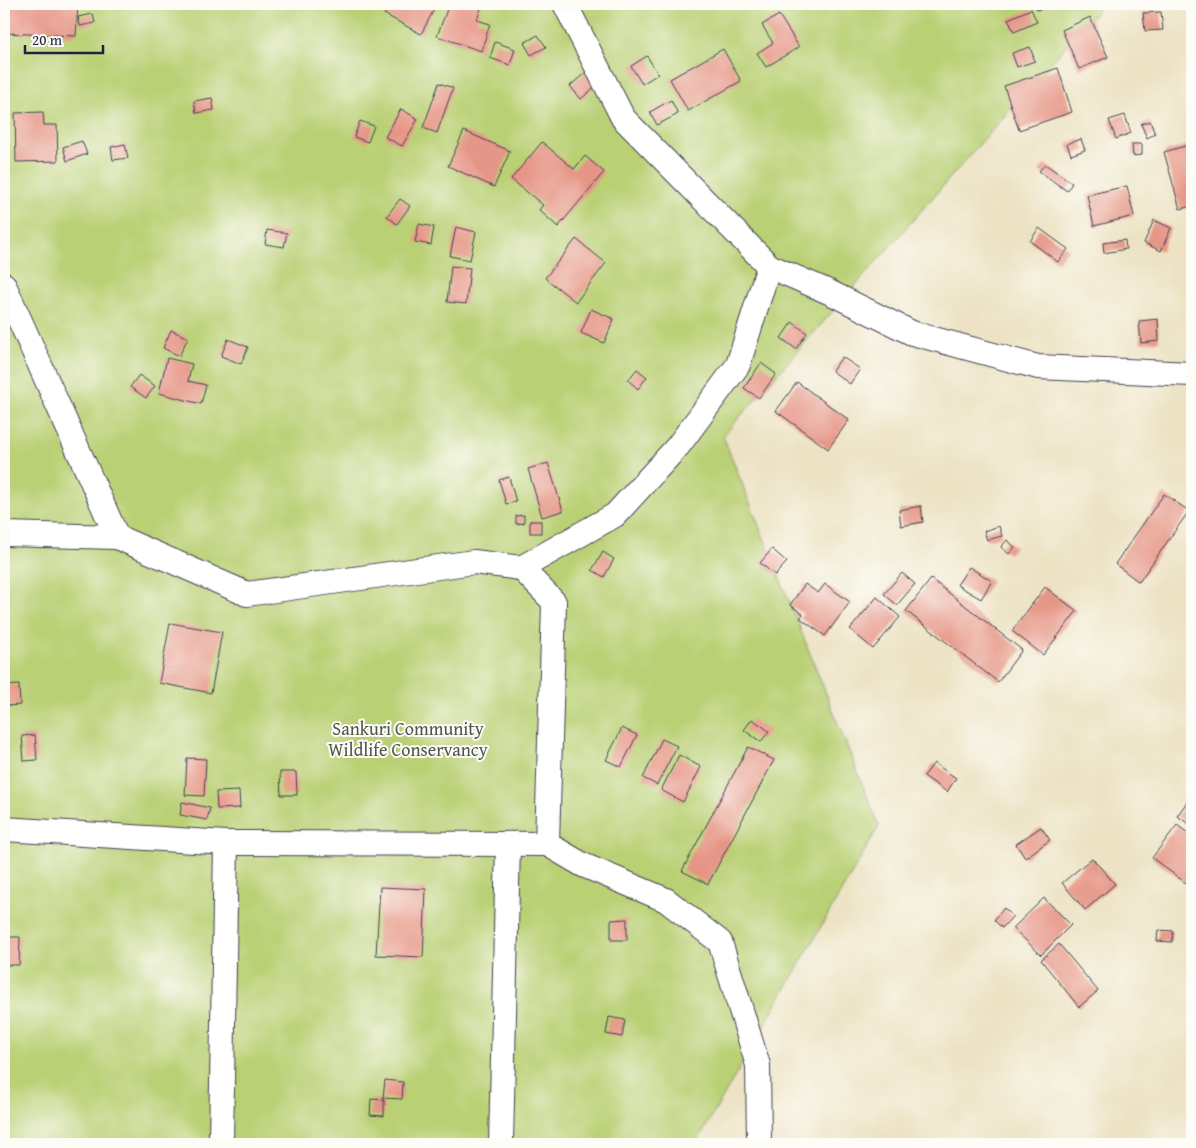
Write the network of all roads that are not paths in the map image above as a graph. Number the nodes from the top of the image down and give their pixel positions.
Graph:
1 (565, 4) edge
2 (769, 266) junction
3 (4, 285) edge
4 (1192, 374) edge
5 (4, 534) edge
6 (117, 537) junction
7 (521, 568) junction
8 (4, 829) edge
9 (226, 843) junction
10 (508, 844) junction
11 (548, 844) junction
12 (221, 1144) edge
13 (501, 1144) edge
14 (759, 1144) edge

1 - 2 street
2 - 4 street
2 - 7 street
3 - 6 street
5 - 6 street
6 - 7 street
7 - 11 street
8 - 9 street
9 - 10 street
9 - 12 street
10 - 11 street
10 - 13 street
11 - 14 street

